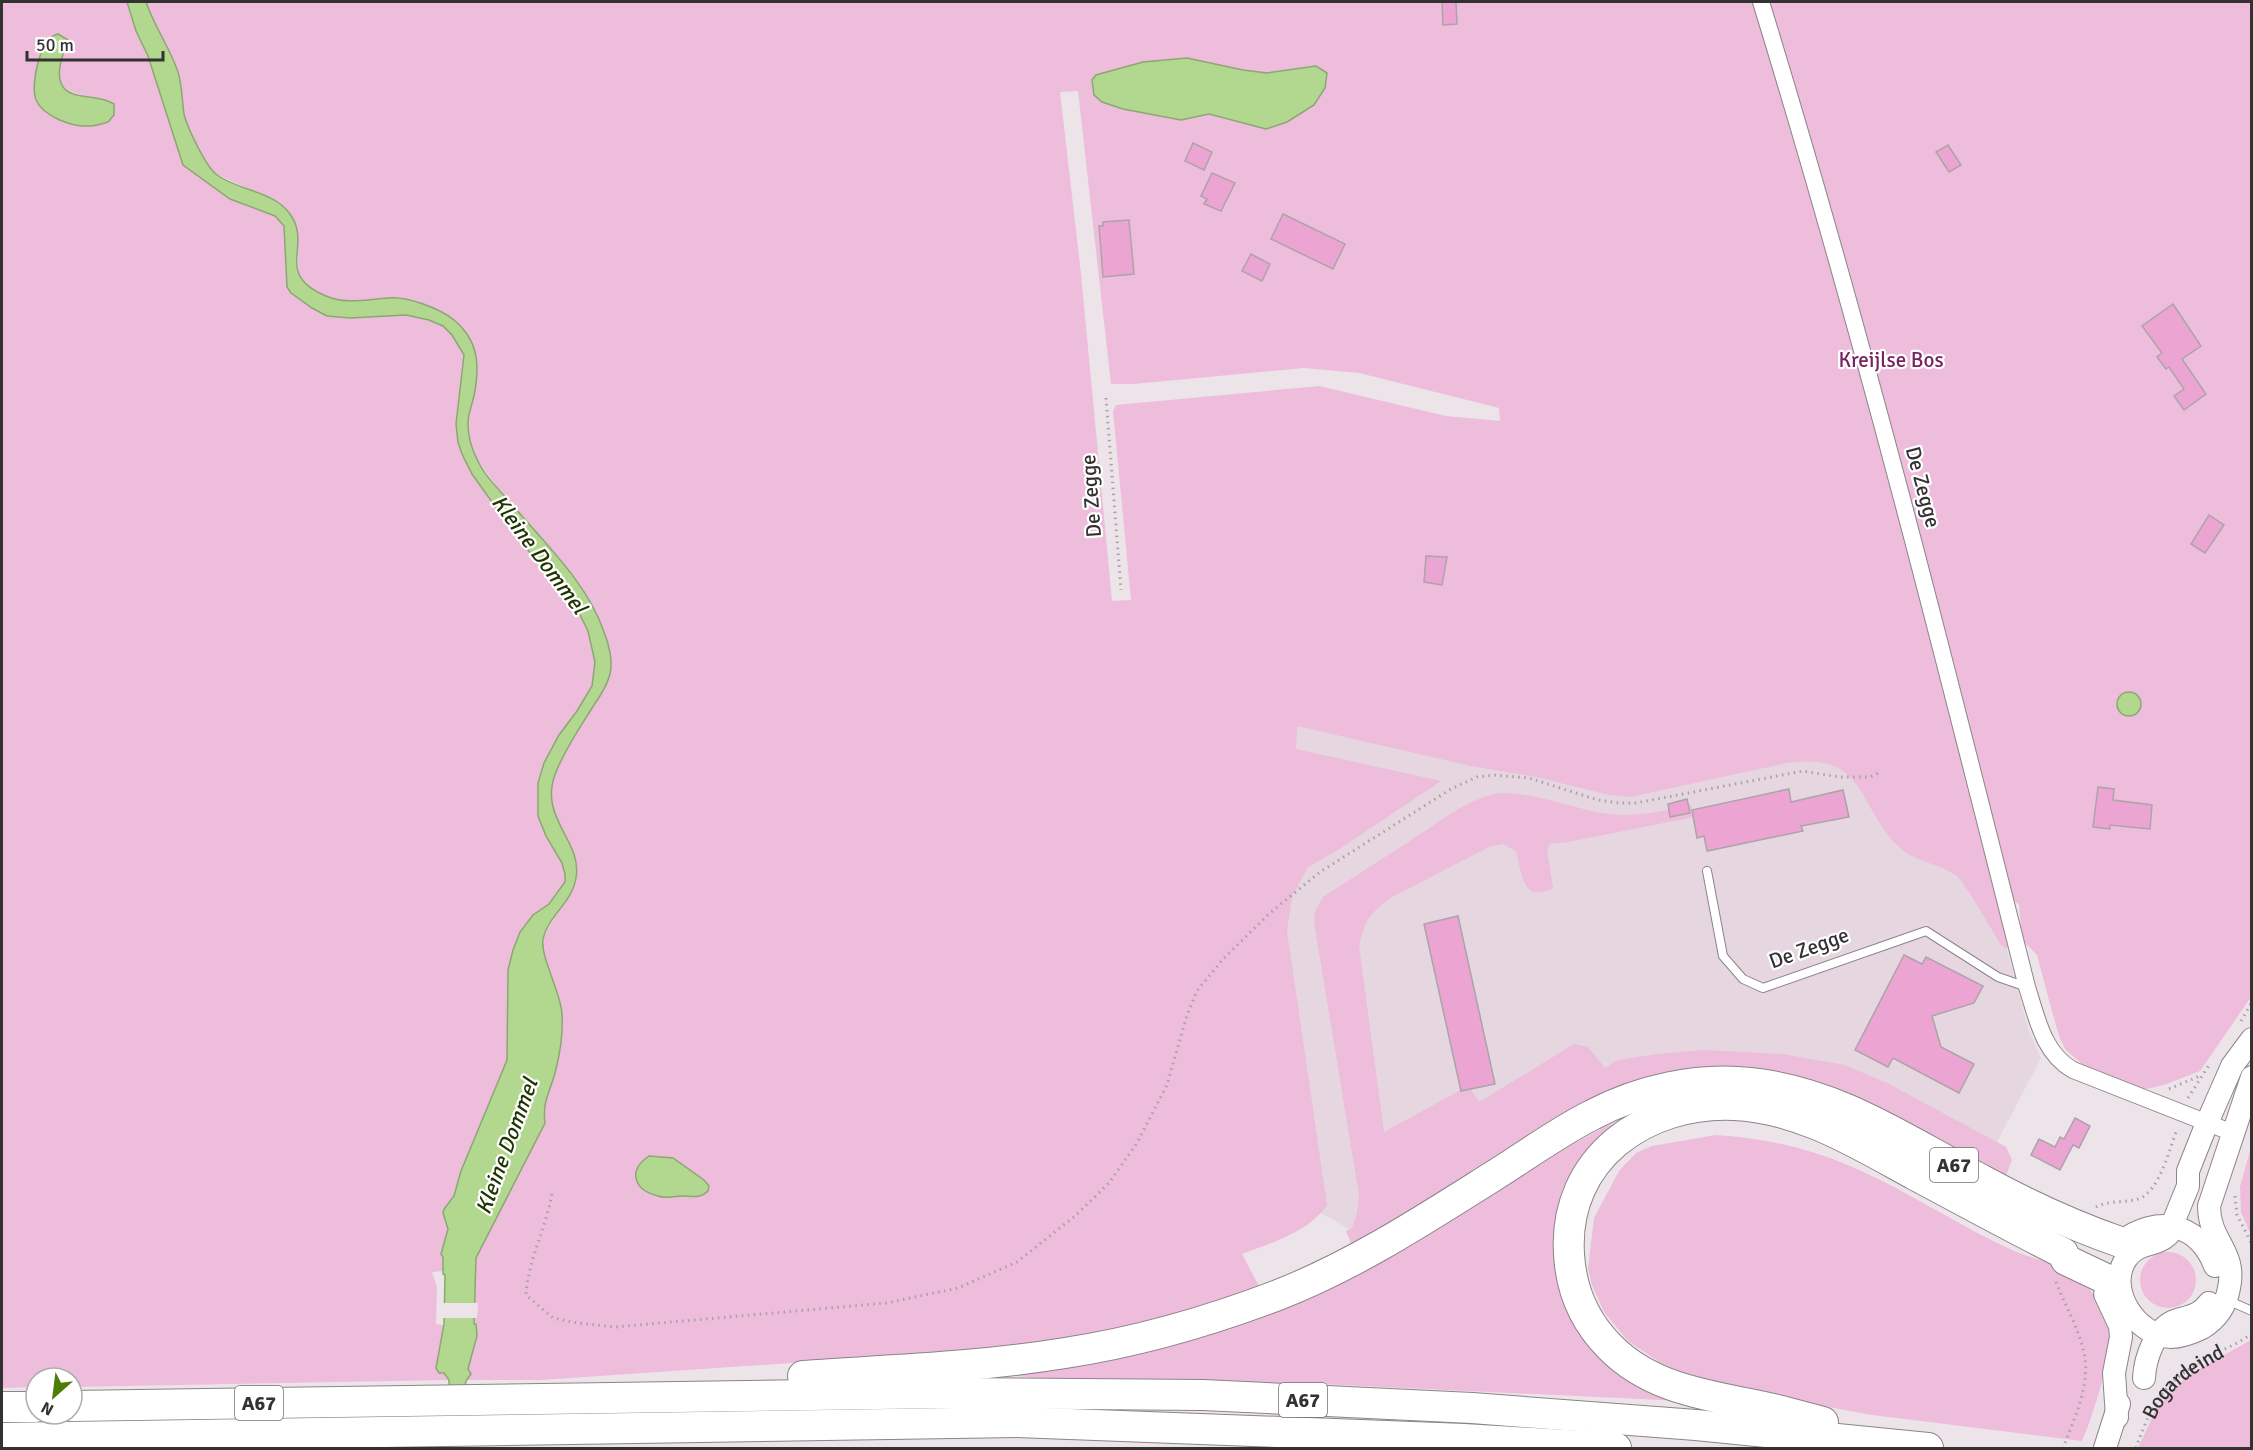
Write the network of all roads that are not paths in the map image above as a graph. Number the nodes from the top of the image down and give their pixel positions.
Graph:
1 (1761, 2) edge
2 (1707, 871) dead end
3 (2027, 987) junction
4 (2252, 1039) edge
5 (2252, 1077) edge
6 (2207, 1123) junction
7 (2233, 1133) junction
8 (2167, 1226) junction
9 (2113, 1265) junction
10 (2221, 1294) junction
11 (2252, 1311) edge
12 (2128, 1323) junction
13 (2165, 1335) junction
14 (686, 1397) junction
15 (84, 1406) edge
16 (2, 1407) edge
17 (24, 1407) edge
18 (2116, 1417) junction
19 (459, 1431) junction
20 (2, 1438) edge
21 (1924, 1448) edge
22 (629, 1449) edge
23 (1616, 1449) edge
24 (2105, 1449) edge

1 - 3 street, De Zegge
2 - 3 lane, De Zegge
3 - 6 street, De Zegge
4 - 6 main road
5 - 7 main road
6 - 7 street, De Zegge
6 - 8 main road
7 - 10 main road
8 - 9 main road
8 - 9 main road
8 - 10 main road
9 - 12 main road
9 - 14 highway, A67
9 - 21 highway, A67
10 - 11 lane
10 - 13 main road
12 - 13 main road
12 - 18 main road, Bogardeind
13 - 18 main road, Bogardeind
14 - 15 highway, A67
14 - 21 highway, A67
16 - 17 highway
18 - 24 main road, Bogardeind
19 - 20 highway, A67
19 - 22 highway, A67
19 - 23 highway, A67

